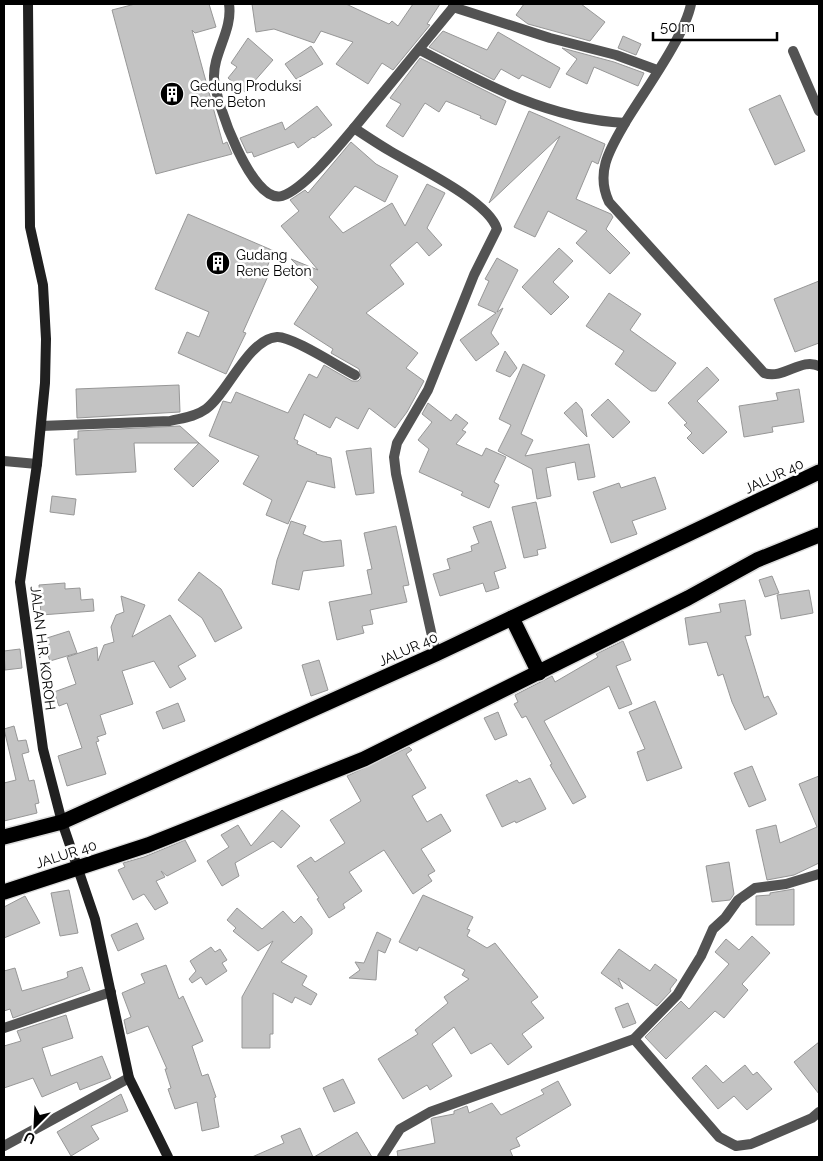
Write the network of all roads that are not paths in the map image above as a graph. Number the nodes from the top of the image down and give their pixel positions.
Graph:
1 (28, 4) edge
2 (229, 4) edge
3 (691, 4) edge
4 (454, 5) edge
5 (420, 50) junction
6 (793, 51) dead end
7 (657, 70) junction
8 (819, 111) edge
9 (625, 123) junction
10 (354, 128) junction
11 (819, 366) edge
12 (355, 376) dead end
13 (41, 426) junction
14 (4, 461) edge
15 (37, 464) junction
16 (819, 472) edge
17 (819, 535) edge
18 (512, 618) junction
19 (436, 654) junction
20 (539, 673) junction
21 (62, 822) junction
22 (4, 837) edge
23 (77, 867) junction
24 (819, 874) edge
25 (4, 892) edge
26 (110, 992) junction
27 (4, 1028) edge
28 (634, 1039) junction
29 (130, 1078) junction
30 (819, 1112) edge
31 (4, 1146) edge
32 (168, 1157) edge
33 (382, 1157) edge

1 - 13 main road, JALAN H.R. KOROH
2 - 10 street
3 - 7 street
4 - 5 street
4 - 7 street
5 - 9 street
5 - 10 street
6 - 8 street
7 - 9 street
9 - 11 street
10 - 19 street
12 - 13 street
13 - 15 main road, JALAN H.R. KOROH
14 - 15 street
15 - 21 main road, JALAN H.R. KOROH
16 - 18 highway, JALUR 40
17 - 20 highway, JALUR 40
18 - 19 highway, JALUR 40
18 - 20 highway
19 - 21 highway, JALUR 40
20 - 23 highway, JALUR 40
21 - 22 highway, JALUR 40
21 - 23 main road, JALAN H.R. KOROH
23 - 25 highway, JALUR 40
23 - 26 main road, JALAN H.R. KOROH
24 - 28 street
26 - 27 street
26 - 29 main road, JALAN H.R. KOROH
28 - 30 street
28 - 33 street
29 - 31 street
29 - 32 main road, JALAN H.R. KOROH

